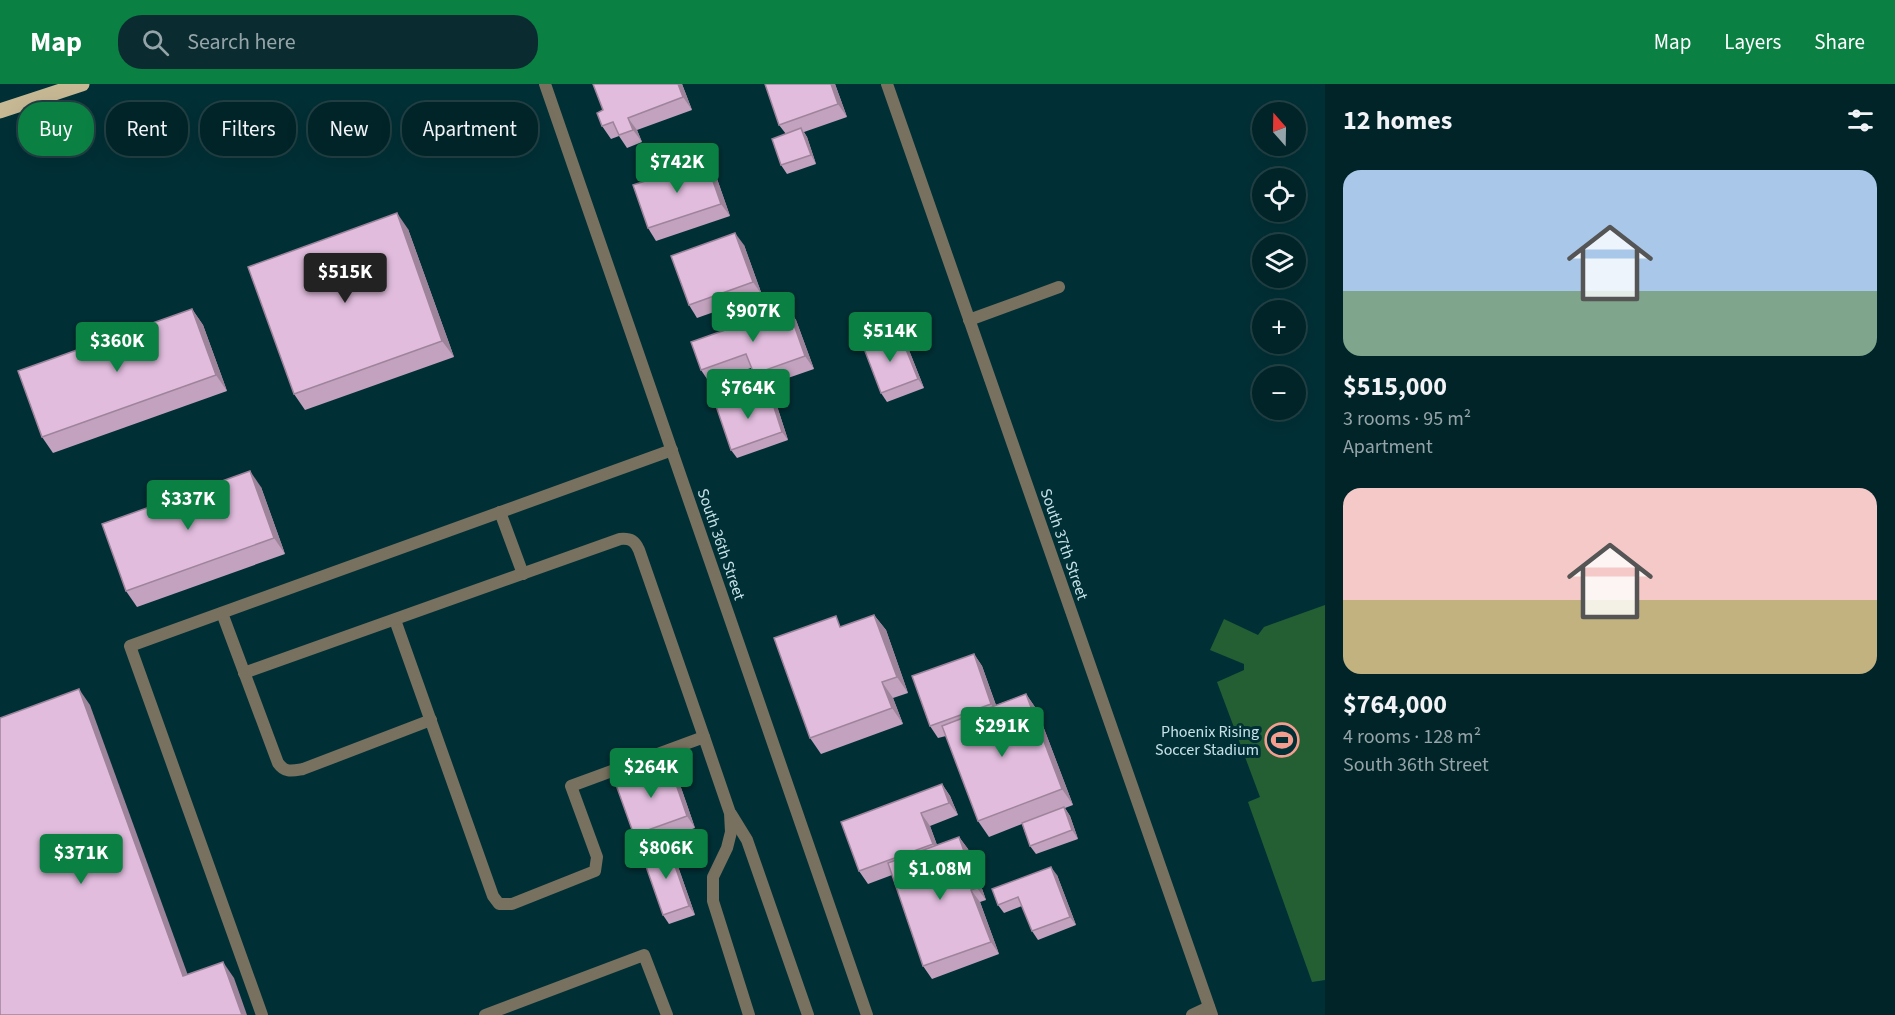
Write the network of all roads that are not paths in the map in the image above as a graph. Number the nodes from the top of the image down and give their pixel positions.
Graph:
1 (82, 84) edge
2 (545, 84) edge
3 (887, 84) edge
4 (0, 111) edge
5 (1059, 287) dead end
6 (969, 320) junction
7 (672, 450) junction
8 (501, 512) junction
9 (523, 574) junction
10 (222, 613) junction
11 (395, 620) junction
12 (244, 673) junction
13 (431, 720) junction
14 (704, 736) junction
15 (730, 813) junction
16 (1211, 1011) edge
17 (262, 1015) edge
18 (485, 1015) edge
19 (667, 1015) edge
20 (749, 1015) edge
21 (808, 1015) edge
22 (867, 1015) edge
23 (1192, 1015) edge

1 - 4 main road
2 - 7 street, South 36th Street
3 - 6 street, South 37th Street
5 - 6 street
6 - 16 street, South 37th Street
7 - 8 street
7 - 22 street, South 36th Street
8 - 9 street
8 - 10 street
9 - 11 street
9 - 14 street
10 - 12 street
10 - 17 street
11 - 12 street
11 - 13 street
12 - 13 street
13 - 14 street
14 - 15 street
15 - 20 street
15 - 21 street
16 - 23 street
18 - 19 street

